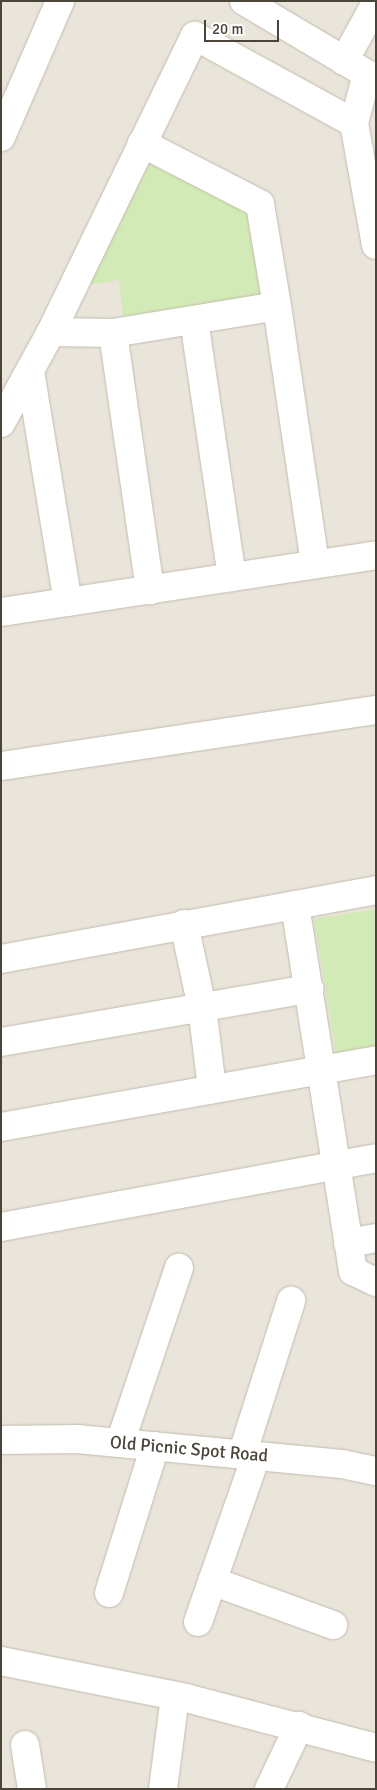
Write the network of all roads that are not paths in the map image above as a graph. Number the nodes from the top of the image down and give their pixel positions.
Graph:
1 (60, 1) edge
2 (244, 1) edge
3 (376, 3) edge
4 (344, 61) junction
5 (354, 123) junction
6 (1, 137) edge
7 (142, 142) junction
8 (376, 245) edge
9 (277, 306) junction
10 (194, 320) junction
11 (51, 332) junction
12 (113, 334) junction
13 (30, 371) junction
14 (1, 423) edge
15 (376, 555) edge
16 (315, 563) junction
17 (232, 577) junction
18 (150, 590) junction
19 (68, 602) junction
20 (1, 612) edge
21 (376, 710) edge
22 (1, 766) edge
23 (376, 890) edge
24 (295, 905) junction
25 (184, 924) junction
26 (1, 959) edge
27 (308, 989) junction
28 (202, 1007) junction
29 (1, 1042) edge
30 (376, 1060) edge
31 (321, 1070) junction
32 (212, 1089) junction
33 (1, 1127) edge
34 (376, 1158) edge
35 (335, 1165) junction
36 (1, 1227) edge
37 (376, 1238) edge
38 (348, 1243) junction
39 (179, 1268) dead end
40 (364, 1277) edge
41 (292, 1302) dead end
42 (1, 1440) edge
43 (120, 1443) junction
44 (155, 1446) junction
45 (249, 1455) junction
46 (376, 1471) edge
47 (212, 1581) junction
48 (108, 1593) dead end
49 (198, 1622) dead end
50 (333, 1625) dead end
51 (1, 1660) edge
52 (175, 1696) junction
53 (299, 1726) junction
54 (25, 1745) dead end
55 (375, 1746) edge
56 (32, 1789) edge
57 (163, 1789) edge
58 (269, 1789) edge

1 - 6 street
2 - 4 street
3 - 4 street
4 - 5 street
5 - 7 street
5 - 8 street
7 - 9 street
7 - 11 street
9 - 10 street
9 - 16 street
10 - 12 street
10 - 17 street
11 - 12 street
11 - 13 street
12 - 18 street
13 - 14 street
13 - 19 street
15 - 16 street
16 - 17 street
17 - 18 street
18 - 19 street
19 - 20 street
21 - 22 street
23 - 24 street
24 - 25 street
24 - 27 street
25 - 26 street
25 - 28 street
27 - 28 street
27 - 31 street
28 - 29 street
28 - 32 street
30 - 31 street
31 - 32 street
31 - 35 street
32 - 33 street
34 - 35 street
35 - 36 street
35 - 38 street
37 - 38 street
38 - 40 street
39 - 43 street
41 - 45 street
42 - 43 street, Old Picnic Spot Road
43 - 44 street, Old Picnic Spot Road
44 - 45 street, Old Picnic Spot Road
44 - 48 street
45 - 46 street, Old Picnic Spot Road
45 - 47 street
47 - 49 street
47 - 50 street
51 - 52 street
52 - 53 street
52 - 57 street
53 - 55 street
53 - 58 street
54 - 56 street

